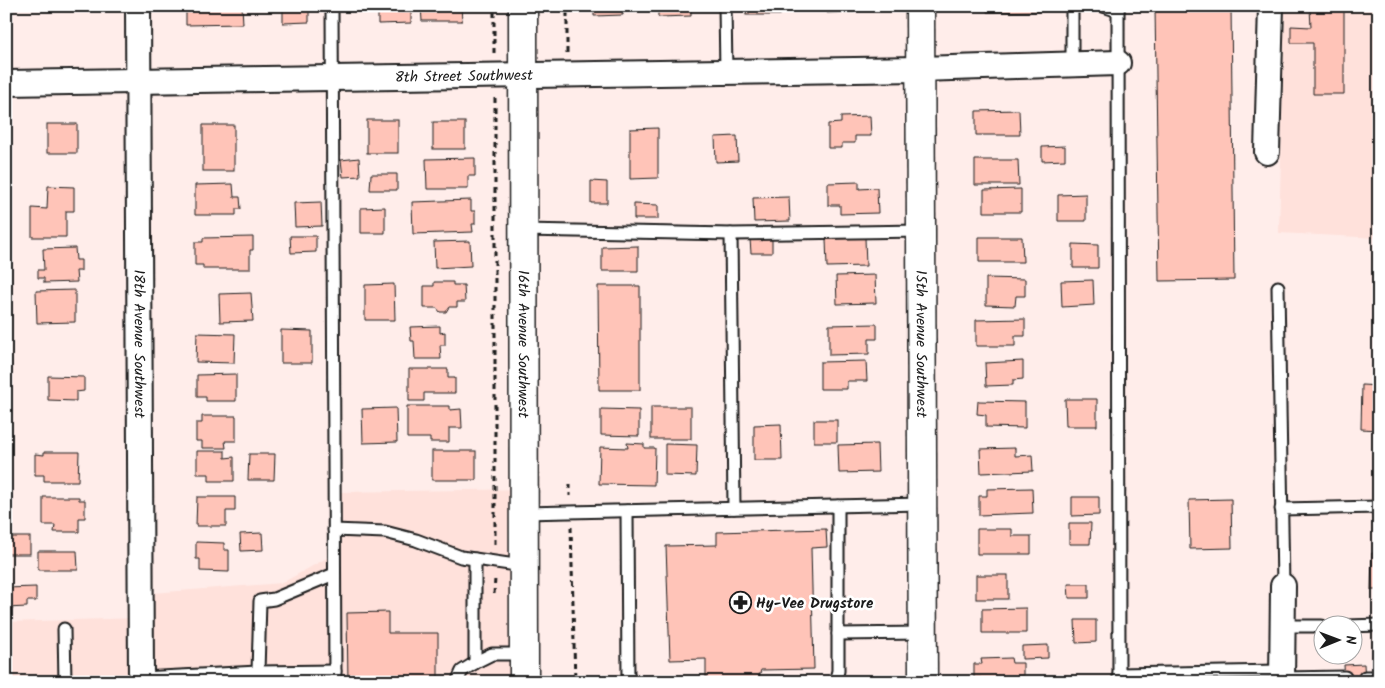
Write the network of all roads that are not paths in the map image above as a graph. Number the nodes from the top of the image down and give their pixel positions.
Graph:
1 (138, 6) edge
2 (332, 6) edge
3 (523, 6) edge
4 (725, 6) edge
5 (920, 6) edge
6 (1072, 6) edge
7 (1103, 6) edge
8 (1272, 6) edge
9 (1118, 9) edge
10 (1118, 63) junction
11 (1072, 65) junction
12 (920, 69) junction
13 (726, 72) junction
14 (523, 75) junction
15 (332, 78) junction
16 (138, 81) junction
17 (6, 83) edge
18 (1267, 152) dead end
19 (523, 230) junction
20 (921, 231) junction
21 (731, 234) junction
22 (1278, 286) dead end
23 (922, 504) junction
24 (838, 506) junction
25 (1379, 507) edge
26 (734, 508) junction
27 (1281, 509) junction
28 (627, 510) junction
29 (524, 513) junction
30 (334, 530) junction
31 (475, 559) junction
32 (523, 566) junction
33 (334, 574) junction
34 (1283, 586) joint
35 (1379, 625) edge
36 (1283, 626) junction
37 (1312, 626) edge
38 (1362, 626) edge
39 (64, 629) dead end
40 (923, 633) junction
41 (838, 634) junction
42 (524, 654) junction
43 (475, 663) junction
44 (258, 672) junction
45 (335, 676) edge
46 (1282, 677) edge
47 (1345, 677) dead end
48 (1364, 677) dead end
49 (1379, 677) edge
50 (1119, 678) edge
51 (141, 680) edge
52 (65, 682) edge
53 (457, 682) edge
54 (524, 682) edge
55 (628, 682) edge
56 (835, 682) edge
57 (923, 682) edge

1 - 16 street, 18th Avenue Southwest
2 - 15 lane
3 - 14 main road, 16th Avenue Southwest
4 - 13 lane
5 - 12 main road, 15th Avenue Southwest
6 - 11 lane
7 - 9 lane
8 - 18 street
9 - 10 lane
10 - 11 street, 8th Street Southwest
10 - 50 lane
11 - 12 street, 8th Street Southwest
12 - 13 street, 8th Street Southwest
12 - 20 main road, 15th Avenue Southwest
13 - 14 street, 8th Street Southwest
14 - 15 street, 8th Street Southwest
14 - 19 main road, 16th Avenue Southwest
15 - 16 street, 8th Street Southwest
15 - 30 lane
16 - 17 street, 8th Street Southwest
16 - 51 street, 18th Avenue Southwest
19 - 21 lane
19 - 29 main road, 16th Avenue Southwest
20 - 21 lane
20 - 23 main road, 15th Avenue Southwest
21 - 26 lane
22 - 27 lane
23 - 24 lane
23 - 40 main road, 15th Avenue Southwest
24 - 26 lane
24 - 41 lane
25 - 27 lane
26 - 28 lane
27 - 34 lane
28 - 29 lane
28 - 55 lane
29 - 32 main road, 16th Avenue Southwest
30 - 31 lane
30 - 33 lane
31 - 32 lane
31 - 43 lane
32 - 42 main road, 16th Avenue Southwest
33 - 44 lane
33 - 45 lane
34 - 36 street
35 - 38 lane
36 - 37 lane
36 - 46 street
39 - 52 lane
40 - 41 lane
40 - 57 main road, 15th Avenue Southwest
41 - 56 lane
42 - 43 lane
42 - 54 main road, 16th Avenue Southwest
43 - 53 lane
44 - 45 lane
44 - 51 lane
46 - 47 lane
46 - 50 lane
48 - 49 lane

